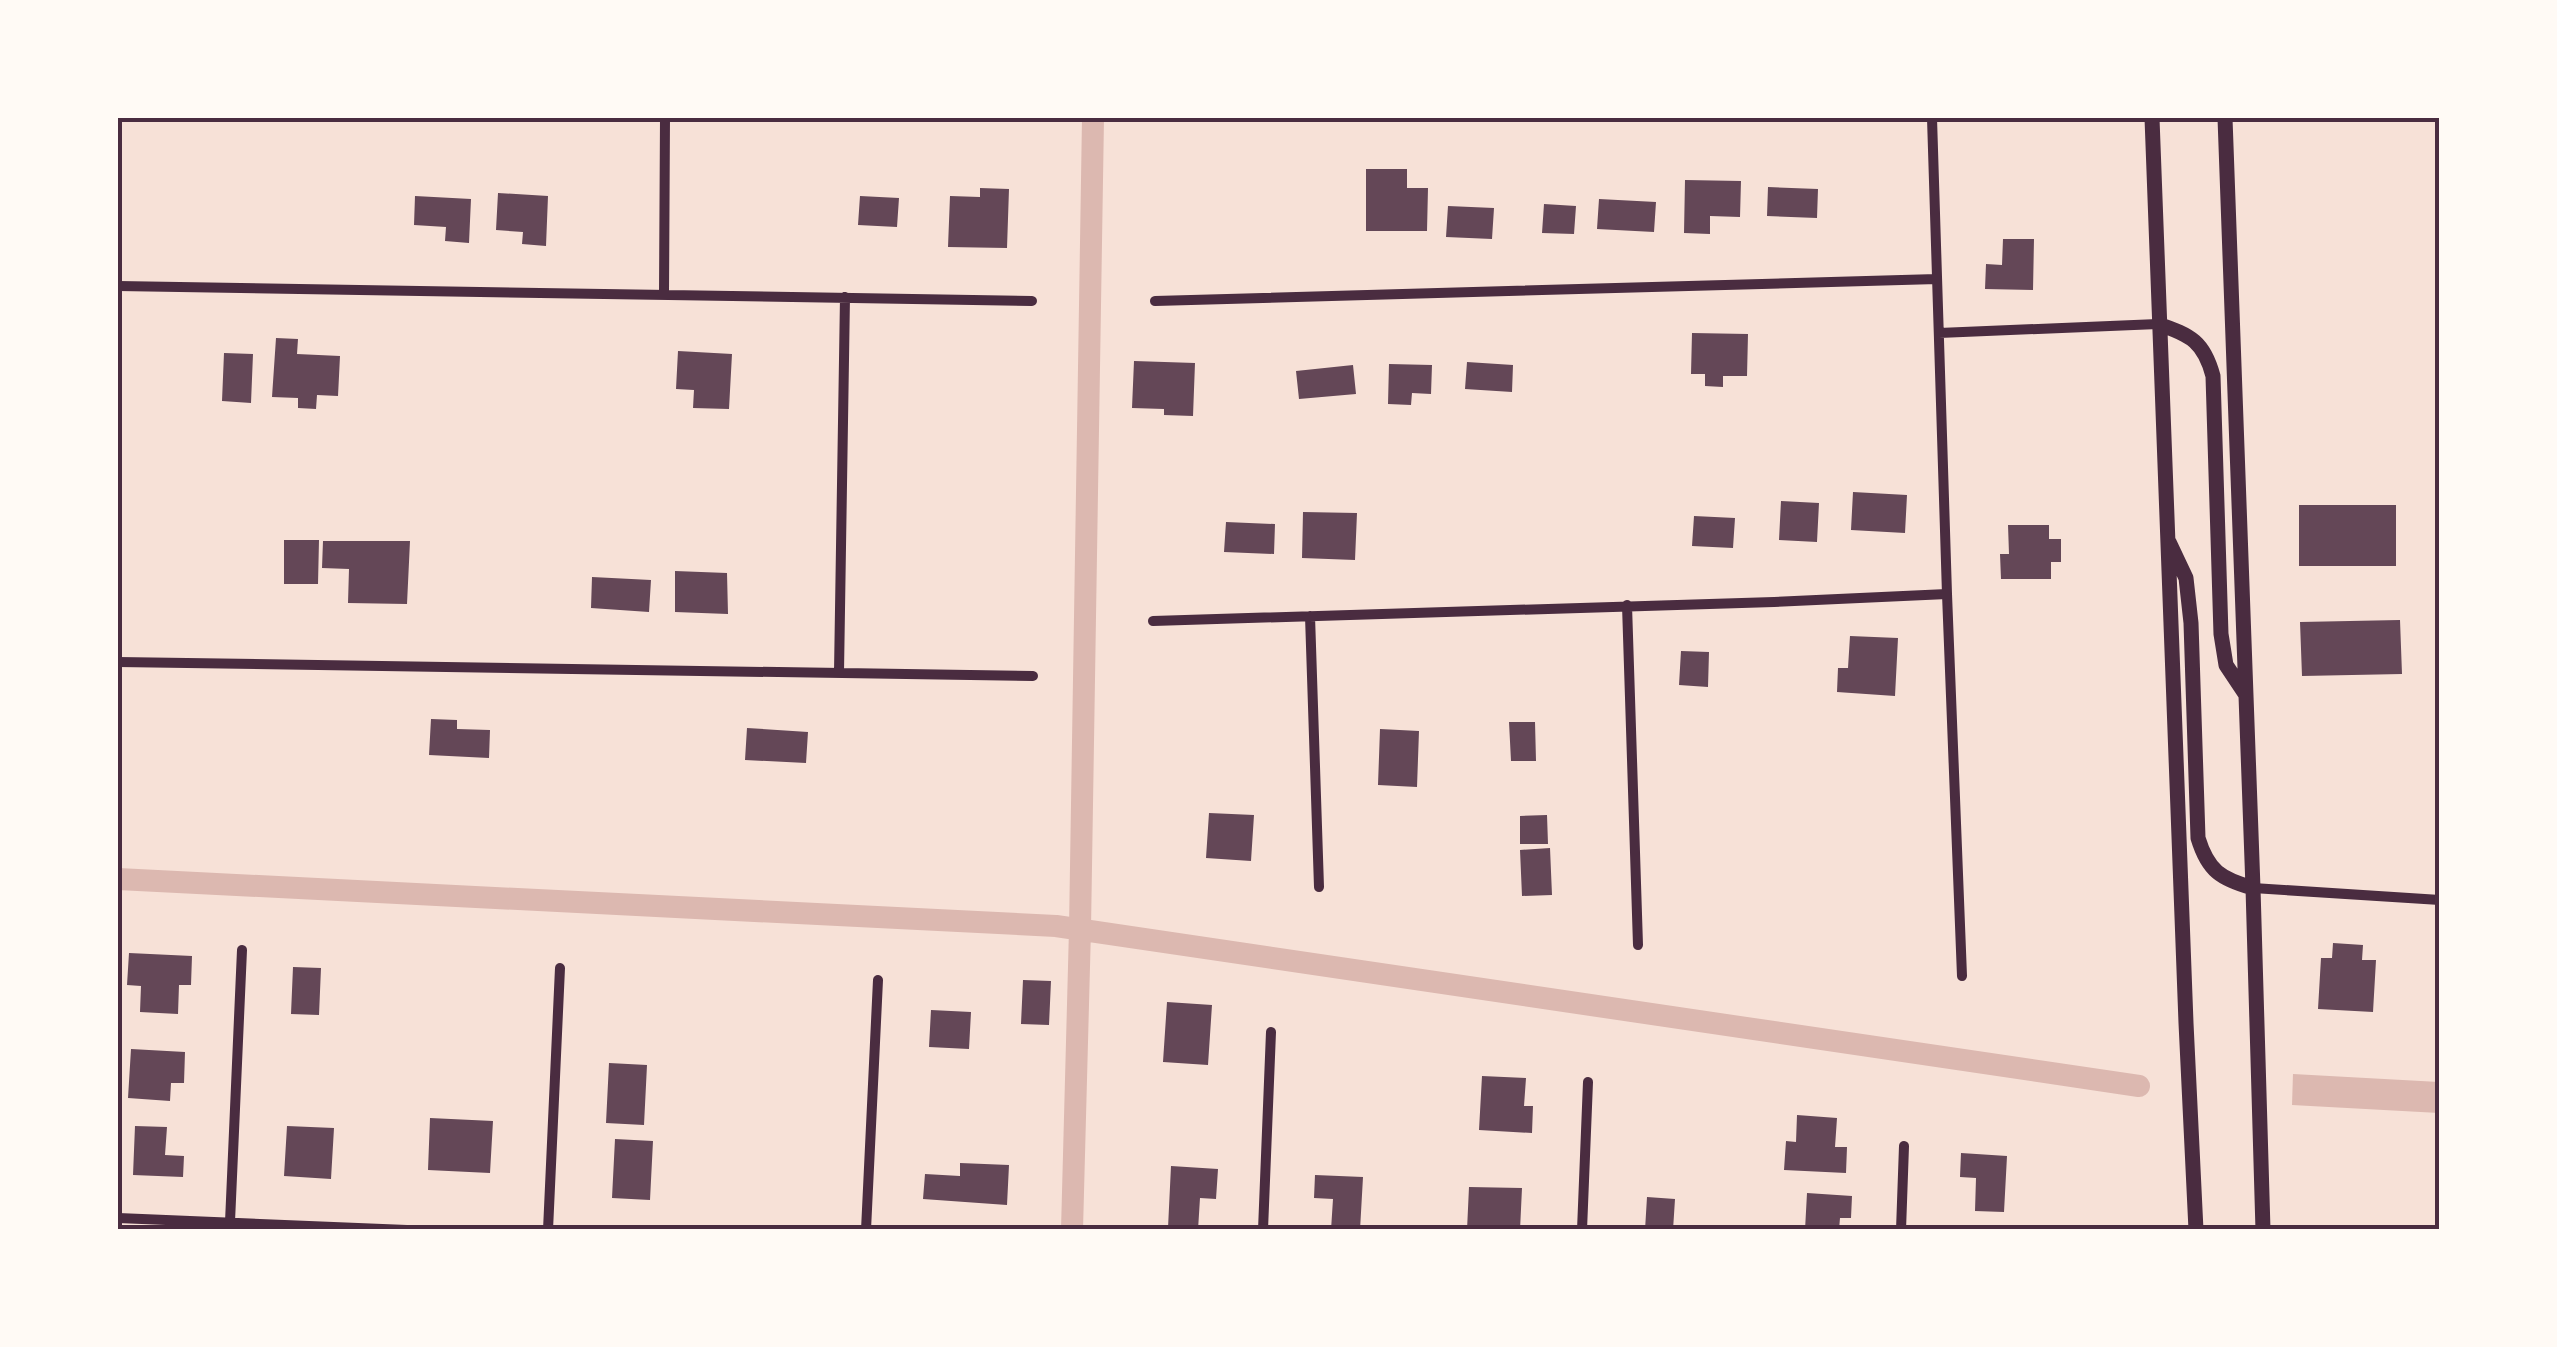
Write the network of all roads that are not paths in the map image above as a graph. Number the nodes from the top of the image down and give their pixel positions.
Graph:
1 (665, 118) edge
2 (1932, 118) edge
3 (2152, 118) edge
4 (2225, 118) edge
5 (1937, 279) junction
6 (118, 286) edge
7 (664, 294) junction
8 (845, 297) junction
9 (1032, 301) dead end
10 (1156, 301) dead end
11 (2158, 324) junction
12 (1939, 333) junction
13 (2166, 536) junction
14 (1947, 594) junction
15 (1627, 605) junction
16 (1310, 616) junction
17 (1153, 621) dead end
18 (118, 662) edge
19 (839, 672) junction
20 (1034, 676) dead end
21 (2246, 695) junction
22 (1318, 887) dead end
23 (2253, 888) junction
24 (2440, 900) edge
25 (1638, 946) dead end
26 (242, 950) dead end
27 (560, 968) dead end
28 (1962, 976) dead end
29 (878, 980) dead end
30 (1271, 1032) dead end
31 (1588, 1082) dead end
32 (1904, 1146) dead end
33 (118, 1219) edge
34 (230, 1222) junction
35 (407, 1230) edge
36 (548, 1230) edge
37 (866, 1230) edge
38 (1264, 1230) edge
39 (1582, 1230) edge
40 (1900, 1230) edge
41 (2196, 1230) edge
42 (2263, 1230) edge

1 - 7 street
2 - 5 street
3 - 11 main road
4 - 21 main road
5 - 10 street
5 - 12 street
6 - 7 street
7 - 8 street
8 - 9 street
8 - 19 street
11 - 12 street
11 - 13 main road
11 - 21 main road
12 - 14 street
13 - 23 main road
13 - 41 main road
14 - 15 street
14 - 28 street
15 - 16 street
15 - 25 street
16 - 17 street
16 - 22 street
18 - 19 street
19 - 20 street
21 - 23 main road
23 - 24 street
23 - 42 main road
26 - 34 street
27 - 36 street
29 - 37 street
30 - 38 street
31 - 39 street
32 - 40 street
33 - 34 street
34 - 35 street

